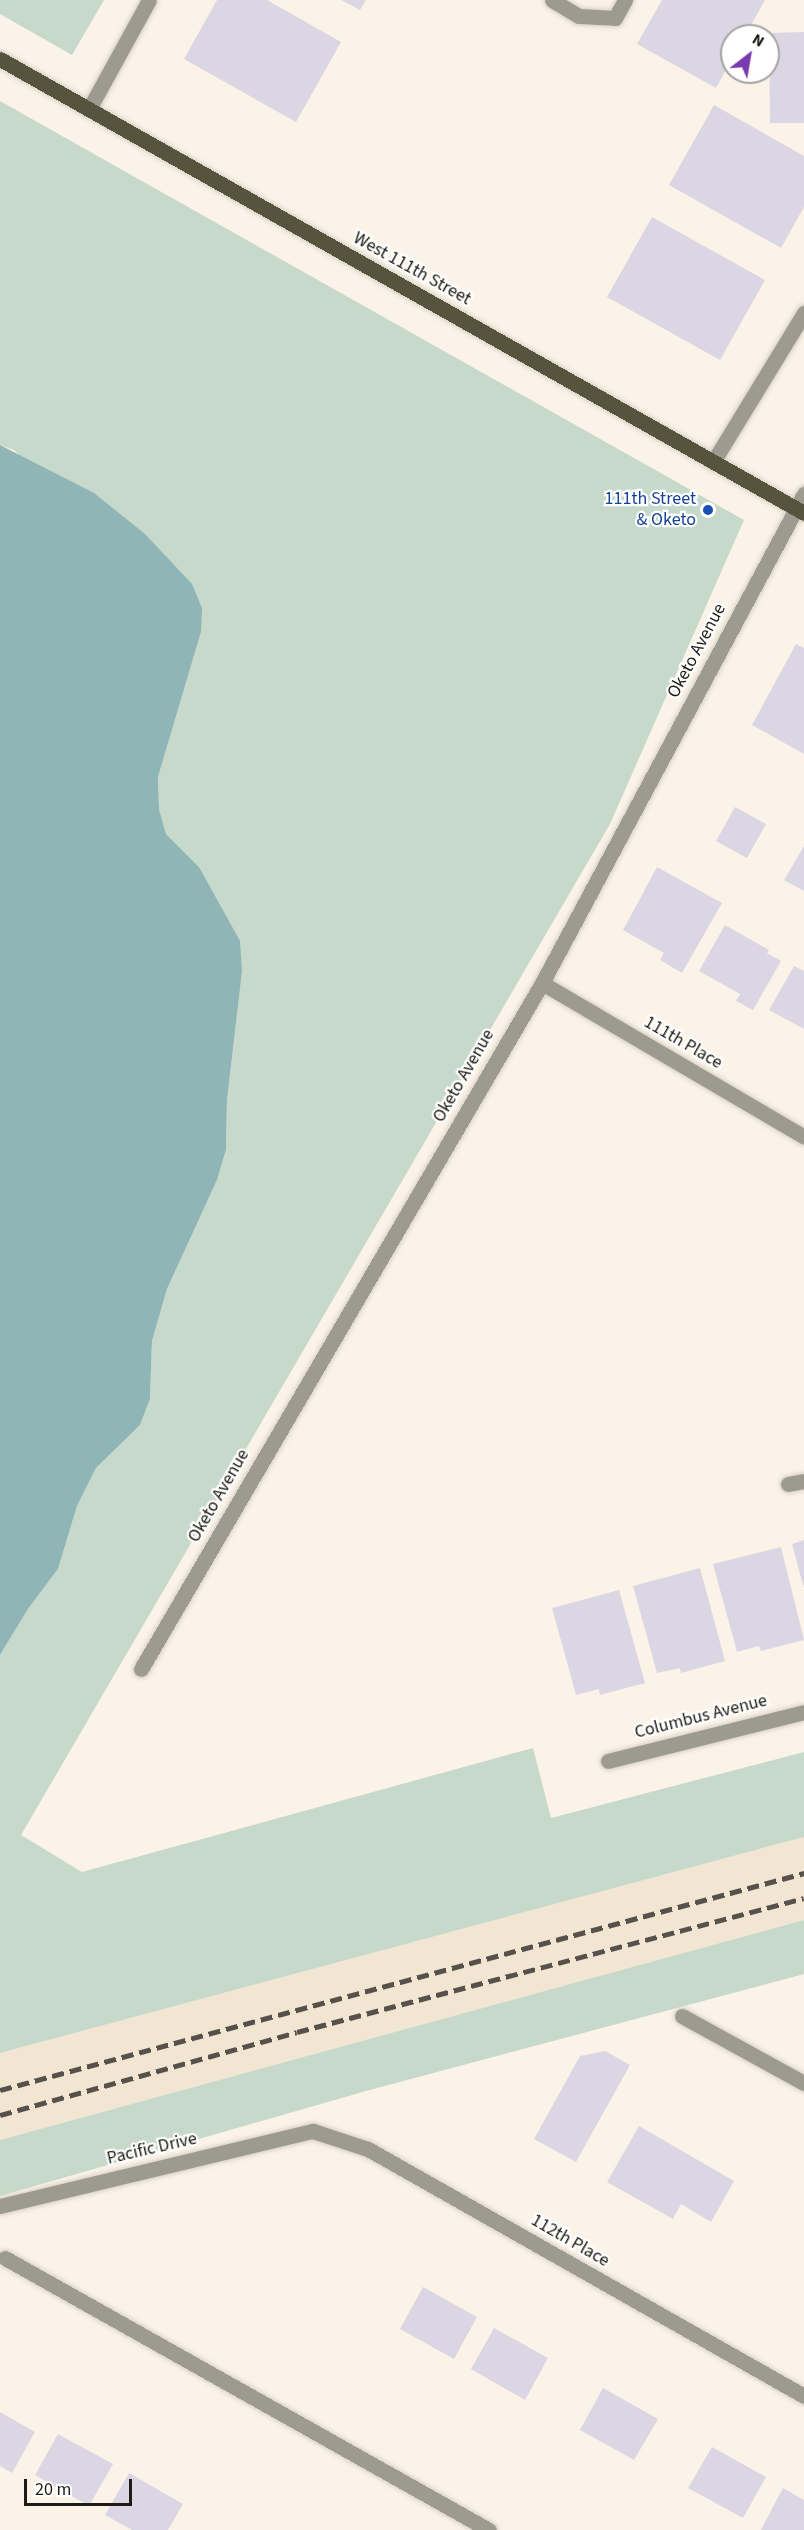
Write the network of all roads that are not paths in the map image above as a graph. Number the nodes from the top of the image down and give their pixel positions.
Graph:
1 (149, 0) edge
2 (552, 0) edge
3 (625, 0) edge
4 (0, 58) edge
5 (89, 109) junction
6 (804, 313) edge
7 (713, 462) junction
8 (804, 494) edge
9 (800, 511) edge
10 (542, 982) junction
11 (804, 1137) edge
12 (804, 1481) edge
13 (788, 1484) dead end
14 (141, 1669) dead end
15 (804, 1712) edge
16 (608, 1761) dead end
17 (682, 2016) dead end
18 (804, 2083) edge
19 (313, 2131) joint
20 (0, 2206) edge
21 (5, 2258) dead end
22 (804, 2396) edge
23 (489, 2530) edge

1 - 5 street
2 - 3 street
4 - 5 main road, West 111th Street
5 - 7 main road, West 111th Street
6 - 7 street
7 - 9 main road, West 111th Street
8 - 9 street, Oketo Avenue
9 - 10 street, Oketo Avenue
10 - 11 street, 111th Place
10 - 14 street, Oketo Avenue
12 - 13 street
15 - 16 street, Columbus Avenue
17 - 18 street
19 - 20 street, Pacific Drive
19 - 22 street, 112th Place
21 - 23 street

